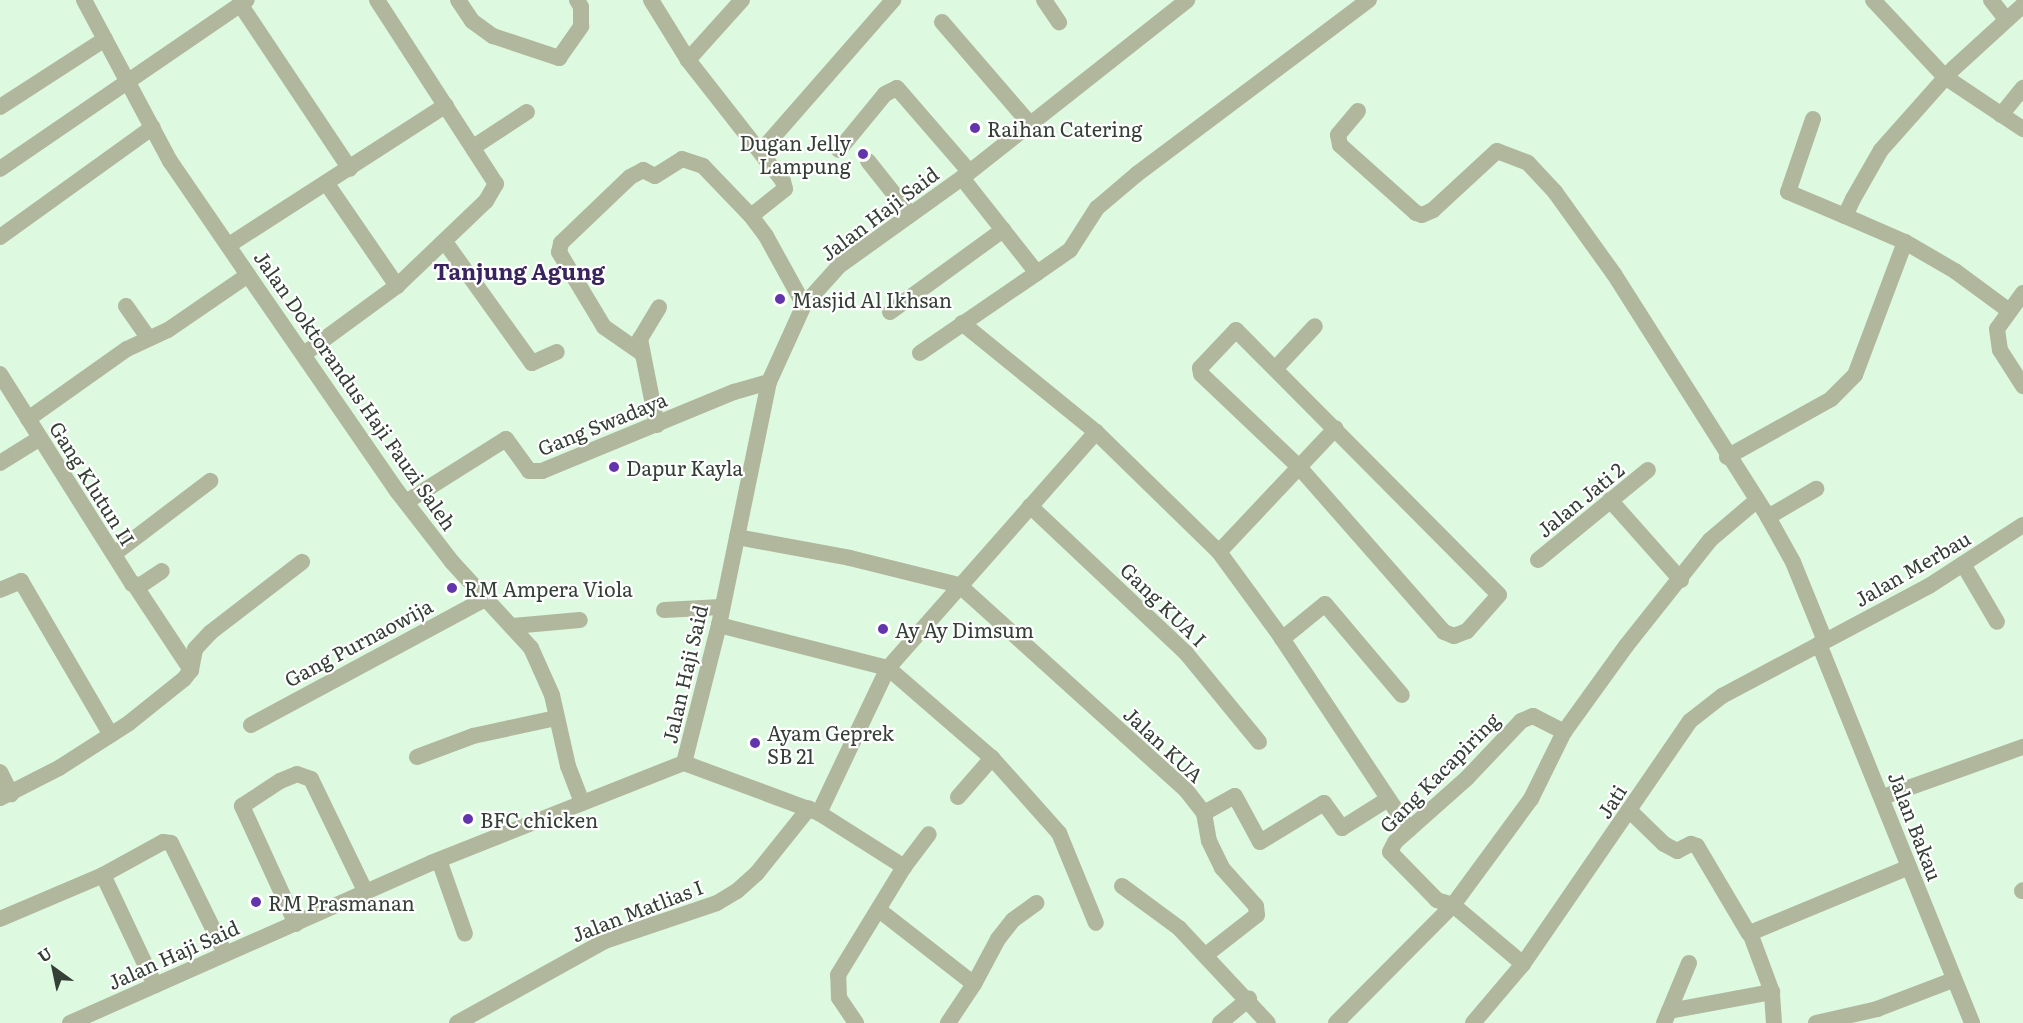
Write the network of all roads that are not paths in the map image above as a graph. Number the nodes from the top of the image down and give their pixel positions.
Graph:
1 (84, 0) edge
2 (376, 0) edge
3 (458, 0) edge
4 (576, 0) edge
5 (651, 0) edge
6 (742, 0) edge
7 (893, 0) edge
8 (1044, 0) edge
9 (1187, 0) edge
10 (1369, 0) edge
11 (1873, 0) edge
12 (1991, 0) edge
13 (237, 3) edge
14 (2023, 5) edge
15 (2006, 19) junction
16 (942, 22) dead end
17 (1059, 22) dead end
18 (105, 39) junction
19 (688, 60) junction
20 (1946, 77) junction
21 (128, 80) junction
22 (2023, 88) edge
23 (446, 105) junction
24 (0, 107) edge
25 (1358, 111) dead end
26 (527, 112) dead end
27 (2001, 114) junction
28 (1813, 119) dead end
29 (1030, 124) junction
30 (153, 127) junction
31 (2023, 129) edge
32 (475, 146) junction
33 (761, 150) junction
34 (838, 150) dead end
35 (868, 161) dead end
36 (0, 169) edge
37 (350, 169) junction
38 (966, 174) junction
39 (327, 184) junction
40 (910, 214) junction
41 (751, 216) junction
42 (1845, 216) junction
43 (1003, 230) junction
44 (0, 237) edge
45 (446, 242) junction
46 (1905, 242) junction
47 (229, 245) junction
48 (1037, 273) junction
49 (248, 275) junction
50 (397, 286) junction
51 (2023, 292) edge
52 (804, 304) junction
53 (126, 306) dead end
54 (659, 307) dead end
55 (2008, 310) junction
56 (890, 312) dead end
57 (962, 323) junction
58 (1315, 326) dead end
59 (148, 338) junction
60 (557, 352) dead end
61 (640, 352) junction
62 (920, 352) dead end
63 (304, 354) junction
64 (1276, 368) junction
65 (0, 374) edge
66 (769, 382) junction
67 (2023, 386) edge
68 (5, 395) edge
69 (28, 419) junction
70 (657, 425) junction
71 (1336, 428) junction
72 (1096, 432) junction
73 (40, 438) junction
74 (1727, 456) junction
75 (0, 463) edge
76 (1299, 467) junction
77 (1648, 470) dead end
78 (210, 481) dead end
79 (1816, 489) dead end
80 (1610, 500) junction
81 (1756, 501) junction
82 (406, 502) junction
83 (1030, 506) junction
84 (1768, 518) junction
85 (2023, 525) edge
86 (737, 537) junction
87 (1219, 552) junction
88 (114, 554) junction
89 (1538, 560) dead end
90 (302, 562) dead end
91 (1963, 564) junction
92 (162, 571) dead end
93 (1681, 580) junction
94 (959, 585) junction
95 (136, 587) junction
96 (0, 590) edge
97 (485, 599) junction
98 (721, 607) junction
99 (664, 610) dead end
100 (580, 620) dead end
101 (1997, 622) dead end
102 (719, 625) junction
103 (513, 626) junction
104 (1282, 639) junction
105 (1822, 642) junction
106 (888, 668) junction
107 (192, 670) junction
108 (1402, 695) dead end
109 (556, 718) junction
110 (251, 724) dead end
111 (1564, 732) junction
112 (111, 735) junction
113 (1258, 742) dead end
114 (2023, 747) edge
115 (417, 757) dead end
116 (993, 758) junction
117 (684, 763) junction
118 (0, 772) edge
119 (5, 796) edge
120 (1883, 796) junction
121 (958, 797) dead end
122 (1388, 799) junction
123 (582, 802) junction
124 (814, 810) junction
125 (1630, 811) junction
126 (1204, 813) junction
127 (1409, 830) junction
128 (929, 834) dead end
129 (439, 860) junction
130 (904, 867) junction
131 (1909, 867) junction
132 (103, 875) junction
133 (1122, 886) dead end
134 (366, 893) junction
135 (1036, 903) dead end
136 (1453, 904) junction
137 (879, 910) junction
138 (0, 919) edge
139 (1096, 923) dead end
140 (296, 924) junction
141 (465, 933) dead end
142 (1751, 938) junction
143 (225, 953) junction
144 (1206, 954) junction
145 (1689, 963) dead end
146 (1523, 964) junction
147 (1953, 980) junction
148 (974, 984) junction
149 (155, 985) junction
150 (1772, 992) junction
151 (1248, 999) junction
152 (488, 1016) edge
153 (1666, 1017) edge
154 (76, 1022) edge
155 (457, 1023) edge
156 (856, 1023) edge
157 (948, 1023) edge
158 (1221, 1023) edge
159 (1268, 1023) edge
160 (1336, 1023) edge
161 (1473, 1023) edge
162 (1774, 1023) edge
163 (1816, 1023) edge
164 (1972, 1023) edge

1 - 18 street, Jalan Doktorandus Haji Fauzi Saleh
2 - 23 street
3 - 4 street
5 - 19 street
6 - 19 street
7 - 33 street
8 - 17 street
9 - 29 street, Jalan Haji Said
10 - 48 street
11 - 20 street
12 - 15 street
13 - 21 street
13 - 37 street
14 - 15 street
15 - 20 street
16 - 29 street
18 - 21 street, Jalan Doktorandus Haji Fauzi Saleh
18 - 24 street
19 - 33 street
20 - 27 street
20 - 42 street
21 - 30 street, Jalan Doktorandus Haji Fauzi Saleh
21 - 36 street
22 - 27 street
23 - 32 street
23 - 37 street
25 - 74 street, Jalan Bakau
26 - 32 street
27 - 31 street
28 - 42 street
29 - 38 street, Jalan Haji Said
30 - 44 street
30 - 47 street, Jalan Doktorandus Haji Fauzi Saleh
32 - 45 street
33 - 41 street
34 - 38 street
35 - 40 street
37 - 39 street
38 - 40 street, Jalan Haji Said
38 - 43 street
39 - 47 street
39 - 50 street
40 - 52 street, Jalan Haji Said
41 - 52 street
41 - 61 street
42 - 46 street
43 - 48 street
43 - 56 street
45 - 50 street
45 - 60 street
46 - 55 street
46 - 74 street
47 - 49 street, Jalan Doktorandus Haji Fauzi Saleh
48 - 57 street
49 - 59 street
49 - 63 street, Jalan Doktorandus Haji Fauzi Saleh
50 - 63 street
51 - 55 street
52 - 66 street, Jalan Haji Said
53 - 59 street
54 - 61 street
55 - 67 street
57 - 62 street
57 - 72 street
58 - 64 street
59 - 69 street
61 - 70 street
63 - 82 street, Jalan Doktorandus Haji Fauzi Saleh
64 - 71 street
64 - 76 street
65 - 68 street, Gang Klutun II
66 - 70 street, Gang Swadaya
66 - 86 street, Jalan Haji Said
68 - 69 street, Gang Klutun II
69 - 73 street, Gang Klutun II
70 - 82 street, Gang Swadaya
71 - 76 street
71 - 76 street
72 - 83 street
72 - 87 street
73 - 75 street
73 - 88 street, Gang Klutun II
74 - 81 street, Jalan Bakau
76 - 87 street
77 - 80 street, Jalan Jati 2
78 - 88 street
79 - 84 street
80 - 89 street, Jalan Jati 2
80 - 93 street
81 - 84 street, Jalan Bakau
81 - 93 street
82 - 97 street, Jalan Doktorandus Haji Fauzi Saleh
83 - 94 street
83 - 113 street, Gang KUA I
84 - 105 street, Jalan Bakau
85 - 91 street, Jalan Merbau
86 - 94 street
86 - 98 street, Jalan Haji Said
87 - 104 street
88 - 95 street, Gang Klutun II
90 - 107 street
91 - 101 street
91 - 105 street, Jalan Merbau
92 - 95 street
93 - 111 street
94 - 106 street
94 - 126 street, Jalan KUA
95 - 107 street, Gang Klutun II
96 - 112 street
97 - 103 street, Jalan Doktorandus Haji Fauzi Saleh
97 - 110 street, Gang Purnaowija
98 - 99 street
98 - 102 street, Jalan Haji Said
100 - 103 street
102 - 106 street
102 - 117 street, Jalan Haji Said
103 - 109 street, Jalan Doktorandus Haji Fauzi Saleh
104 - 108 street
104 - 122 street
105 - 120 street, Jalan Bakau
105 - 125 street, Jati
106 - 116 street
106 - 124 street
107 - 112 street
109 - 115 street
109 - 123 street, Jalan Doktorandus Haji Fauzi Saleh
111 - 127 street, Gang Kacapiring
111 - 136 street
112 - 119 street
114 - 120 street
116 - 121 street
116 - 139 street
117 - 123 street, Jalan Haji Said
117 - 124 street, Jalan Haji Said
118 - 119 street
120 - 131 street, Jalan Bakau
122 - 126 street, Gang Kacapiring
122 - 127 street
123 - 129 street, Jalan Haji Said
124 - 130 street, Jalan Haji Said
124 - 152 street, Jalan Matlias I
125 - 142 street
125 - 146 street, Jati
126 - 144 street, Jalan KUA
127 - 136 street, Gang Kacapiring
128 - 130 street
129 - 134 street, Jalan Haji Said
129 - 141 street
130 - 137 street
131 - 142 street
131 - 147 street, Jalan Bakau
132 - 138 street
132 - 143 street
132 - 149 street
133 - 144 street
134 - 140 street, Jalan Haji Said
134 - 140 street
135 - 148 street
136 - 146 street
136 - 160 street
137 - 148 street
137 - 156 street
140 - 143 street, Jalan Haji Said
142 - 150 street
143 - 149 street, Jalan Haji Said
144 - 151 street
145 - 153 street
146 - 161 street, Jati
147 - 163 street
147 - 164 street, Jalan Bakau
148 - 157 street
149 - 154 street, Jalan Haji Said
150 - 153 street
150 - 162 street
151 - 158 street
151 - 159 street
152 - 155 street, Jalan Matlias I

